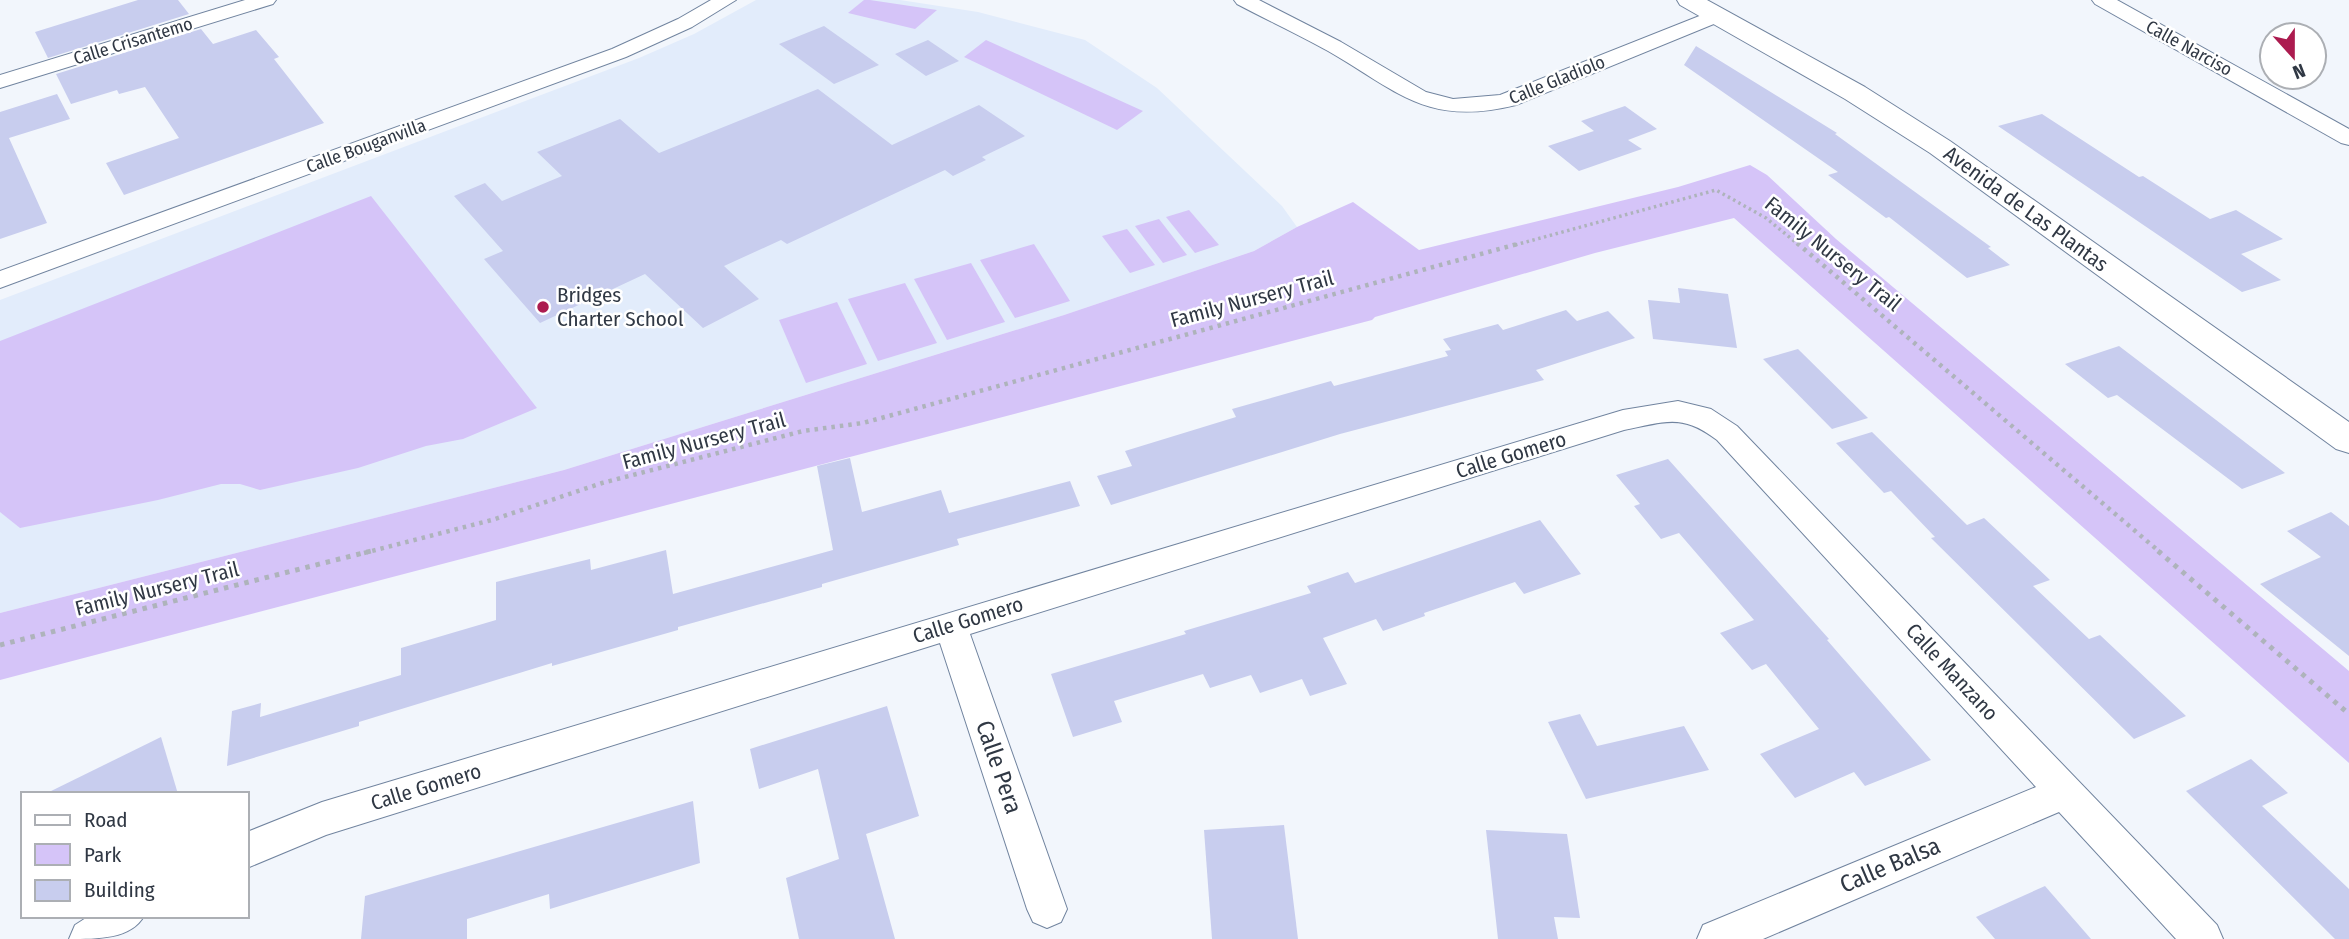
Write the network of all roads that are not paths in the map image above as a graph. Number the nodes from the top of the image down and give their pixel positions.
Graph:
1 (266, 0) edge
2 (726, 0) edge
3 (1244, 0) edge
4 (1689, 0) edge
5 (2102, 0) edge
6 (1719, 15) junction
7 (0, 82) edge
8 (2349, 138) edge
9 (0, 280) edge
10 (1695, 412) joint
11 (2349, 440) edge
12 (951, 626) junction
13 (2064, 792) junction
14 (248, 850) edge
15 (1046, 909) dead end
16 (122, 918) edge
17 (89, 939) edge
18 (1717, 939) edge
19 (2203, 939) edge

1 - 7 street, Calle Crisantemo
2 - 9 street, Calle Bouganvilla
3 - 6 street, Calle Gladiolo
4 - 6 street, Avenida de Las Plantas
5 - 8 street, Calle Narciso
6 - 11 street, Avenida de Las Plantas
10 - 12 street, Calle Gomero
10 - 13 street, Calle Manzano
12 - 14 street, Calle Gomero
12 - 15 street, Calle Pera
13 - 18 street, Calle Balsa
13 - 19 street, Calle Manzano
16 - 17 street

